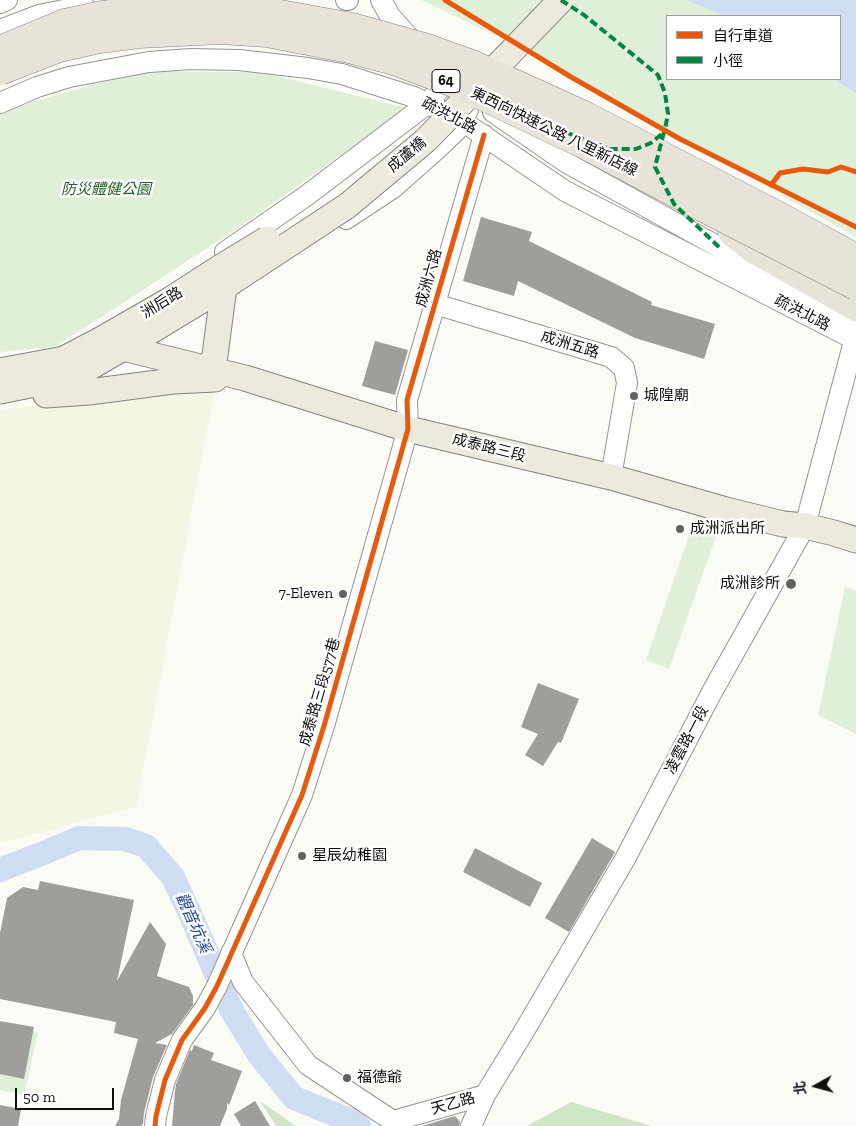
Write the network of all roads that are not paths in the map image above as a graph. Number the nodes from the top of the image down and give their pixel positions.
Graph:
1 (7, 0) edge
2 (113, 0) edge
3 (250, 0) edge
4 (381, 0) edge
5 (537, 0) edge
6 (561, 0) edge
7 (0, 3) edge
8 (0, 30) edge
9 (0, 50) edge
10 (0, 71) edge
11 (448, 79) junction
12 (475, 98) junction
13 (0, 102) edge
14 (428, 104) junction
15 (462, 120) junction
16 (484, 135) junction
17 (688, 200) junction
18 (775, 214) junction
19 (856, 248) edge
20 (856, 258) edge
21 (224, 284) junction
22 (856, 286) edge
23 (435, 304) junction
24 (856, 307) edge
25 (173, 308) junction
26 (856, 335) edge
27 (113, 344) junction
28 (213, 370) junction
29 (0, 371) edge
30 (245, 378) junction
31 (0, 391) edge
32 (0, 399) edge
33 (408, 428) junction
34 (611, 477) junction
35 (805, 526) junction
36 (856, 540) edge
37 (231, 953) junction
38 (484, 1095) junction
39 (392, 1124) edge
40 (155, 1126) edge
41 (471, 1126) edge

1 - 7 street
2 - 8 street
3 - 11 street, 疏洪北路
4 - 11 street
5 - 21 main road, 成蘆橋, bridge
6 - 21 main road, 成蘆橋, bridge
9 - 18 highway, 東西向快速公路 八里新店線 / 64, bridge
10 - 17 highway, 東西向快速公路 八里新店線 / 64, bridge
11 - 12 street, 疏洪北路
11 - 14 street
12 - 15 street
12 - 26 street, 疏洪北路
13 - 14 street, 疏洪北路
14 - 15 street, 疏洪北路
14 - 25 street
15 - 16 street, 疏洪北路
15 - 21 street
16 - 23 street, 成洲六路
16 - 26 street, 疏洪北路
17 - 22 highway, 東西向快速公路 八里新店線 / 64, bridge
17 - 24 highway, bridge
18 - 19 highway, bridge
18 - 20 highway, 東西向快速公路 八里新店線 / 64, bridge
21 - 25 main road, 洲后路
21 - 25 street
21 - 28 main road
23 - 33 street, 成洲六路
23 - 34 street, 成洲五路
25 - 27 main road, 洲后路
26 - 35 street, 凌雲路一段
27 - 28 main road, 成泰路三段
27 - 29 main road
27 - 31 main road
28 - 30 main road, 成泰路三段
30 - 32 main road
30 - 33 main road, 成泰路三段
33 - 34 main road, 成泰路三段
33 - 37 street, 成泰路三段577巷
34 - 35 main road, 成泰路三段
35 - 36 main road, 成泰路三段
35 - 38 street, 凌雲路一段
37 - 39 street
37 - 40 street, 成泰路三段577巷
38 - 39 street, 天乙路
38 - 41 street, 凌雲路一段

